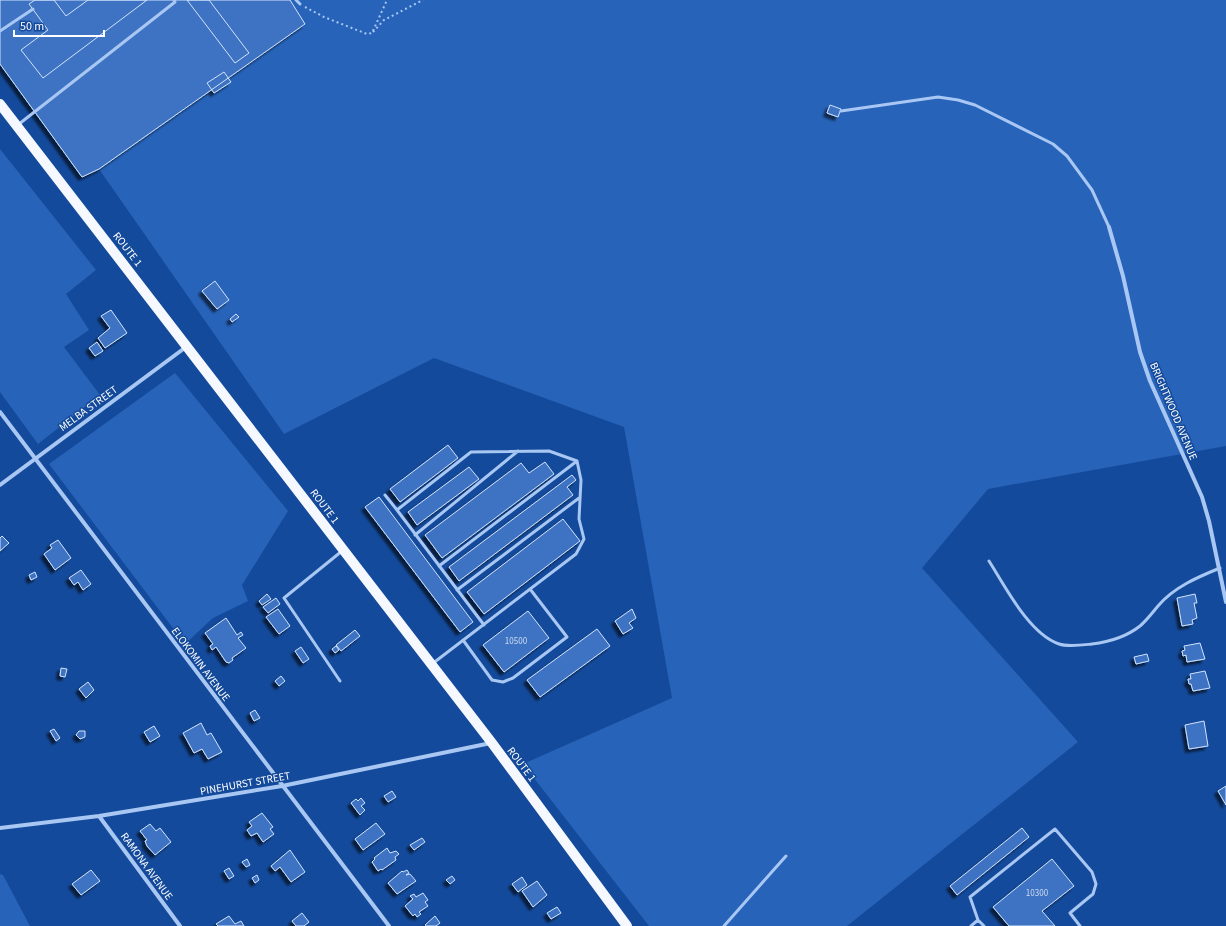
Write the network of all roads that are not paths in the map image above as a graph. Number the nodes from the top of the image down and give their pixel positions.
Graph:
1 (174, 0) edge
2 (296, 0) edge
3 (300, 4) road end
4 (33, 9) dead end
5 (0, 31) edge
6 (0, 104) edge
7 (840, 111) dead end
8 (17, 125) junction
9 (1109, 227) joint
10 (188, 346) junction
11 (0, 412) edge
12 (518, 452) junction
13 (35, 458) junction
14 (577, 461) junction
15 (0, 485) edge
16 (385, 495) dead end
17 (579, 498) junction
18 (397, 510) junction
19 (415, 535) junction
20 (344, 550) junction
21 (989, 561) dead end
22 (439, 566) junction
23 (1220, 568) junction
24 (530, 589) junction
25 (457, 590) junction
26 (1226, 602) edge
27 (484, 625) junction
28 (463, 640) junction
29 (432, 665) junction
30 (340, 681) dead end
31 (492, 743) junction
32 (282, 786) junction
33 (99, 816) junction
34 (0, 828) edge
35 (786, 856) dead end
36 (978, 920) junction
37 (180, 926) edge
38 (389, 926) edge
39 (627, 926) edge
40 (724, 926) edge
41 (971, 926) edge
42 (984, 926) edge
43 (1080, 926) edge

1 - 8 lane
2 - 3 lane
4 - 5 lane
6 - 8 main road, ROUTE 1
7 - 9 lane
8 - 10 main road, ROUTE 1
9 - 23 street, BRIGHTWOOD AVENUE
10 - 13 street, MELBA STREET
10 - 20 main road, ROUTE 1
11 - 13 street, ELOKOMIN AVENUE
12 - 14 lane
12 - 18 lane
12 - 19 lane
13 - 15 street, MELBA STREET
13 - 32 street, ELOKOMIN AVENUE
14 - 17 lane
14 - 22 lane
16 - 18 lane
17 - 24 lane
17 - 25 lane
18 - 19 lane
19 - 22 lane
20 - 29 main road, ROUTE 1
20 - 30 lane
21 - 23 lane
22 - 25 lane
23 - 26 street, BRIGHTWOOD AVENUE
24 - 27 lane
24 - 28 lane
25 - 27 lane
27 - 28 lane
28 - 29 lane
29 - 31 main road, ROUTE 1
31 - 32 street, PINEHURST STREET
31 - 39 main road, ROUTE 1
32 - 33 street, PINEHURST STREET
32 - 38 street, ELOKOMIN AVENUE
33 - 34 street, PINEHURST STREET
33 - 37 street, RAMONA AVENUE
35 - 40 lane
36 - 41 lane
36 - 42 lane
36 - 43 lane

